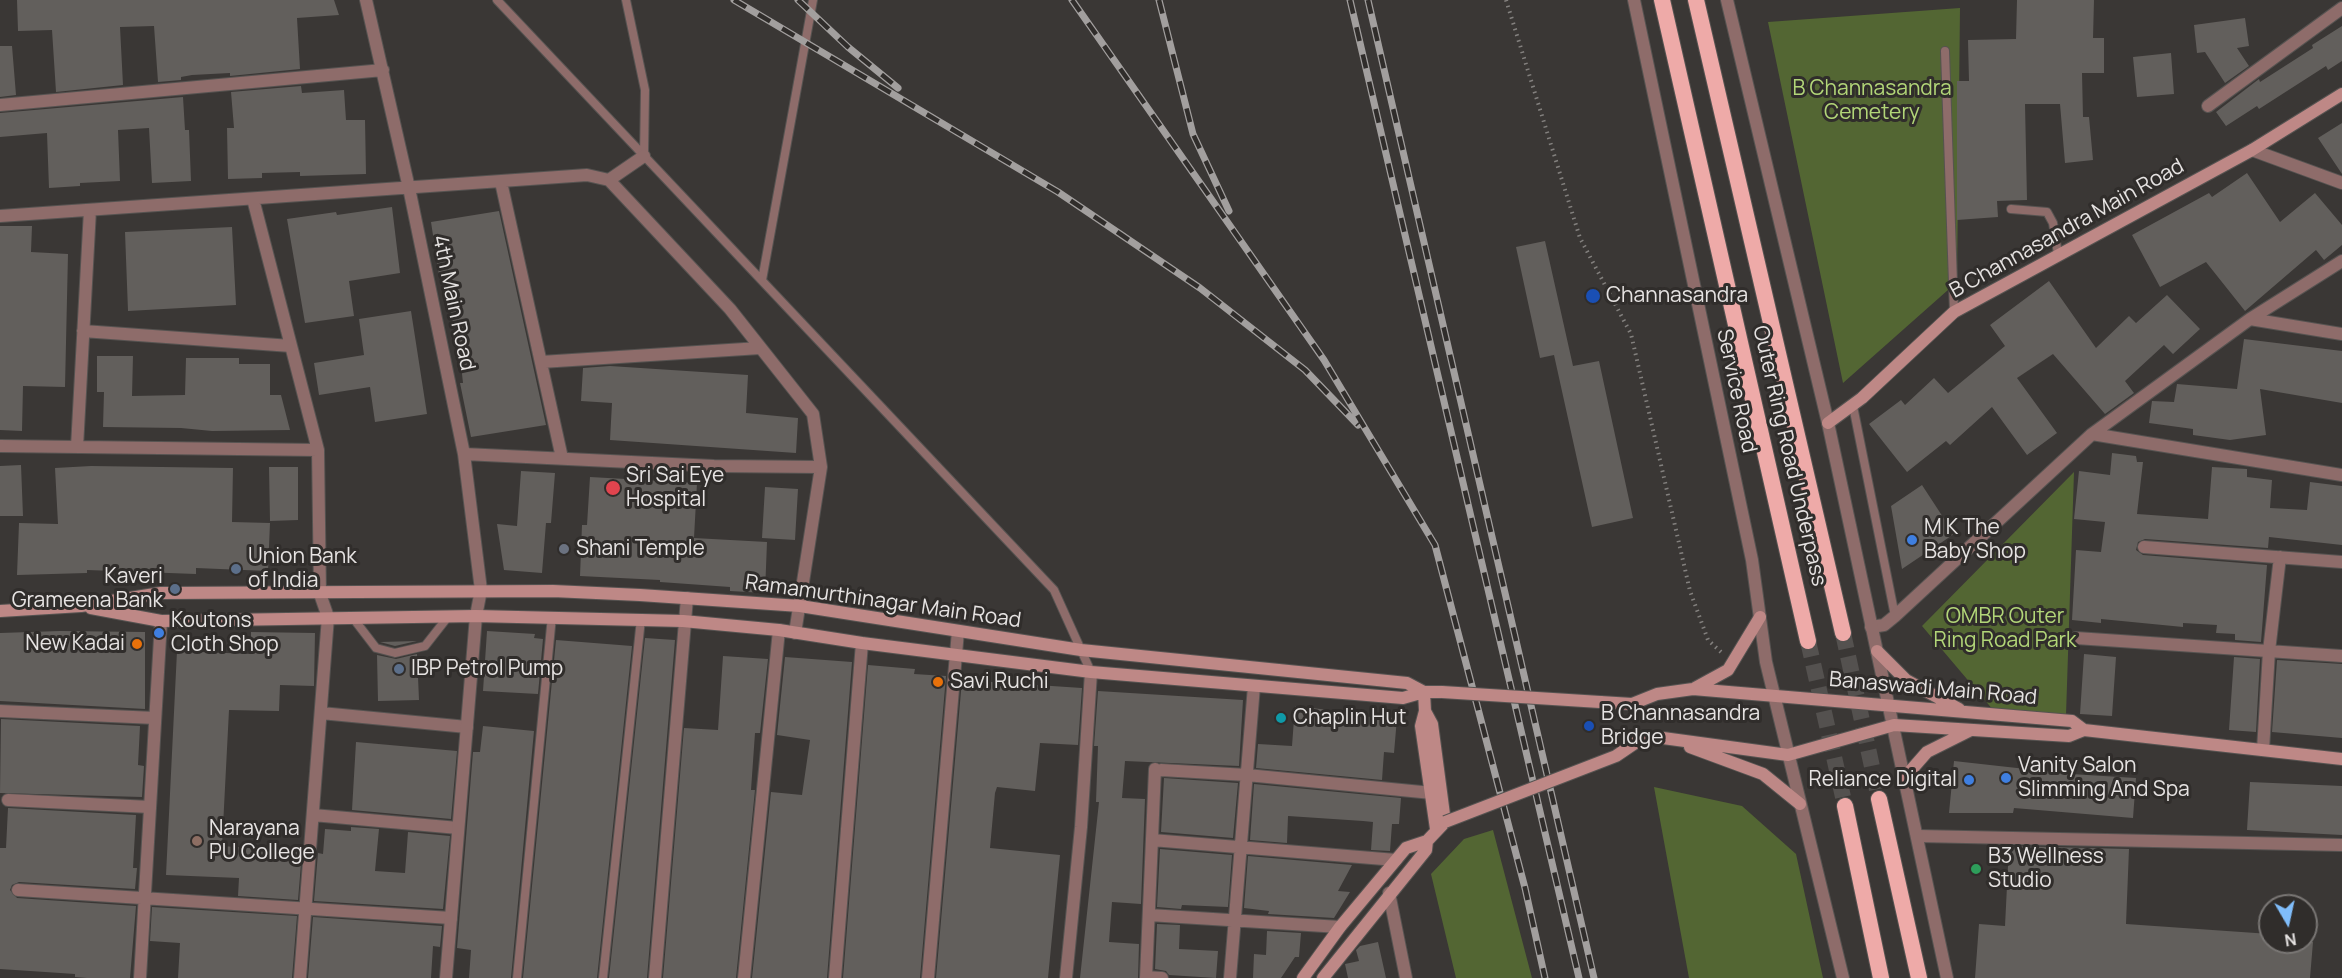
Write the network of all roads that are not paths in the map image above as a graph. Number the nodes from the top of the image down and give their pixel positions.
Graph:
1 (366, 0) edge
2 (497, 0) edge
3 (626, 0) edge
4 (813, 0) edge
5 (1634, 0) edge
6 (1662, 0) edge
7 (1696, 0) edge
8 (1727, 0) edge
9 (2342, 9) edge
10 (1945, 51) dead end
11 (383, 70) junction
12 (2342, 94) edge
13 (0, 105) edge
14 (2208, 106) dead end
15 (2252, 150) junction
16 (644, 156) junction
17 (609, 180) junction
18 (501, 182) junction
19 (2342, 183) edge
20 (410, 188) junction
21 (253, 199) junction
22 (2011, 209) dead end
23 (90, 210) junction
24 (0, 216) edge
25 (2058, 254) junction
26 (2342, 261) edge
27 (762, 280) junction
28 (1954, 312) junction
29 (2250, 319) junction
30 (83, 331) junction
31 (2342, 334) edge
32 (291, 346) junction
33 (760, 348) junction
34 (542, 362) junction
35 (1853, 406) junction
36 (1828, 423) junction
37 (2092, 434) junction
38 (0, 446) edge
39 (77, 447) junction
40 (318, 450) junction
41 (464, 454) junction
42 (562, 458) junction
43 (821, 466) junction
44 (2342, 475) edge
45 (2144, 547) dead end
46 (2280, 557) junction
47 (2342, 562) edge
48 (481, 590) junction
49 (320, 594) junction
50 (687, 598) junction
51 (81, 606) junction
52 (800, 606) junction
53 (0, 612) edge
54 (476, 616) junction
55 (552, 616) junction
56 (1895, 616) junction
57 (328, 617) junction
58 (1760, 617) junction
59 (353, 618) junction
60 (447, 618) junction
61 (641, 619) junction
62 (161, 621) junction
63 (683, 621) junction
64 (1871, 627) junction
65 (779, 630) junction
66 (958, 631) junction
67 (795, 633) junction
68 (1843, 633) tunnel mouth
69 (2076, 638) dead end
70 (1808, 641) tunnel mouth
71 (862, 643) junction
72 (1081, 650) junction
73 (1877, 651) junction
74 (2269, 651) junction
75 (956, 655) junction
76 (2342, 656) edge
77 (1091, 672) junction
78 (1254, 686) junction
79 (1694, 689) junction
80 (1424, 692) junction
81 (1774, 696) junction
82 (1888, 704) junction
83 (0, 711) edge
84 (1425, 711) junction
85 (1965, 712) junction
86 (321, 713) junction
87 (155, 718) junction
88 (1894, 725) junction
89 (467, 727) junction
90 (1975, 728) junction
91 (2084, 730) junction
92 (1664, 738) junction
93 (2263, 750) junction
94 (1788, 755) junction
95 (2342, 759) edge
96 (1247, 775) junction
97 (1905, 777) junction
98 (1431, 793) junction
99 (1879, 799) tunnel mouth
100 (8, 800) dead end
101 (1800, 804) junction
102 (1845, 806) tunnel mouth
103 (150, 807) junction
104 (313, 815) junction
105 (1441, 826) junction
106 (458, 828) junction
107 (1918, 836) junction
108 (1152, 840) junction
109 (1427, 841) junction
110 (2342, 845) edge
111 (1241, 848) junction
112 (1396, 860) junction
113 (18, 890) dead end
114 (1389, 893) junction
115 (144, 898) junction
116 (303, 909) junction
117 (1149, 915) junction
118 (451, 918) junction
119 (1235, 920) junction
120 (1340, 927) junction
121 (1146, 977) edge
122 (140, 978) edge
123 (300, 978) edge
124 (446, 978) edge
125 (517, 978) edge
126 (603, 978) edge
127 (655, 978) edge
128 (744, 978) edge
129 (835, 978) edge
130 (928, 978) edge
131 (1066, 978) edge
132 (1162, 978) edge
133 (1230, 978) edge
134 (1303, 978) edge
135 (1323, 978) edge
136 (1406, 978) edge
137 (1844, 978) edge
138 (1881, 978) edge
139 (1919, 978) edge
140 (1947, 978) edge

1 - 11 street, 4th Main Road
2 - 16 lane
3 - 16 lane
4 - 27 lane
5 - 58 street, Service Road
6 - 70 highway, Outer Ring Road Underpass
7 - 68 highway, Outer Ring Road Underpass
8 - 36 street
9 - 14 street
10 - 28 lane
11 - 13 street
11 - 20 street, 4th Main Road
12 - 15 main road, B Channasandra Main Road
15 - 19 street
15 - 25 main road, B Channasandra Main Road
16 - 17 street
16 - 27 lane
17 - 18 street
17 - 33 street
18 - 20 street
18 - 34 street
20 - 21 street
20 - 41 street, 4th Main Road
21 - 23 street
21 - 32 street
22 - 25 lane
23 - 24 street
23 - 30 street
25 - 28 main road, B Channasandra Main Road
26 - 29 street
27 - 72 lane
28 - 35 main road, B Channasandra Main Road
29 - 31 street
29 - 37 street
30 - 32 street
30 - 39 street
32 - 40 street
33 - 34 street
33 - 43 street
34 - 42 street
35 - 36 main road, B Channasandra Main Road
35 - 56 lane
36 - 64 street
37 - 44 street
37 - 56 street
38 - 39 street
39 - 40 street
40 - 49 street
41 - 42 street
41 - 48 street, 4th Main Road
42 - 43 street
43 - 52 street
45 - 46 street
46 - 47 street
46 - 74 street
48 - 49 main road, Ramamurthinagar Main Road
48 - 50 main road, Ramamurthinagar Main Road
48 - 54 street, 4th Main Road
49 - 51 main road, Ramamurthinagar Main Road
49 - 57 street
50 - 52 main road, Ramamurthinagar Main Road
50 - 63 street
51 - 53 main road, Ramamurthinagar Main Road
51 - 62 main road, Ramamurthinagar Main Road
52 - 66 main road, Ramamurthinagar Main Road
52 - 67 street
54 - 55 main road, Ramamurthinagar Main Road
54 - 60 main road, Ramamurthinagar Main Road
54 - 89 street, 4th Main Road
55 - 61 main road, Ramamurthinagar Main Road
55 - 125 lane
56 - 64 street
57 - 59 main road, Ramamurthinagar Main Road
57 - 62 main road, Ramamurthinagar Main Road
57 - 86 street
58 - 79 main road
58 - 81 street, Service Road
59 - 60 main road, Ramamurthinagar Main Road
59 - 60 lane
61 - 63 main road, Ramamurthinagar Main Road
61 - 126 lane
62 - 87 street
63 - 65 main road, Ramamurthinagar Main Road
63 - 127 street
64 - 73 street
65 - 67 main road, Ramamurthinagar Main Road
65 - 128 street
66 - 72 main road, Ramamurthinagar Main Road
66 - 75 street
67 - 71 main road, Ramamurthinagar Main Road
69 - 74 street
71 - 75 main road, Ramamurthinagar Main Road
71 - 129 street
72 - 77 lane
72 - 80 main road, Ramamurthinagar Main Road
73 - 82 street
73 - 85 main road
74 - 76 street
74 - 93 street
75 - 77 main road, Ramamurthinagar Main Road
75 - 130 street
77 - 78 main road, Ramamurthinagar Main Road
77 - 131 street
78 - 80 main road, Ramamurthinagar Main Road
78 - 96 street
79 - 80 main road, Ramamurthinagar Main Road, bridge
79 - 81 main road, Ramamurthinagar Main Road
80 - 84 main road
81 - 82 main road, Banaswadi Main Road
81 - 94 street, Service Road
82 - 85 main road, Banaswadi Main Road
82 - 88 street
83 - 87 street
84 - 98 main road
84 - 105 main road
85 - 91 main road, Banaswadi Main Road
86 - 89 street
86 - 104 street
87 - 103 street
88 - 90 main road, Banaswadi Main Road
88 - 94 main road, Banaswadi Main Road
88 - 97 street
89 - 106 street, 4th Main Road
90 - 91 main road, Banaswadi Main Road
90 - 97 main road
91 - 93 main road, Banaswadi Main Road
92 - 94 main road
92 - 101 main road
92 - 105 main road, bridge
93 - 95 main road, Banaswadi Main Road
94 - 101 street, Service Road
96 - 98 street
96 - 108 street
96 - 111 street
97 - 107 street
98 - 105 main road
99 - 139 highway
100 - 103 street
101 - 137 street, Service Road
102 - 138 highway
103 - 115 street
104 - 106 street
104 - 116 street
105 - 109 main road
106 - 118 street, 4th Main Road
107 - 110 street
107 - 140 street
108 - 111 street
108 - 117 street
109 - 112 main road
109 - 114 main road
111 - 112 street
111 - 119 street
112 - 120 main road
113 - 115 street
114 - 135 main road
114 - 136 street
115 - 116 street
115 - 122 street
116 - 118 street
116 - 123 street
117 - 119 street
117 - 121 street
118 - 124 street, 4th Main Road
119 - 120 street
119 - 133 street
120 - 134 main road
121 - 132 street

